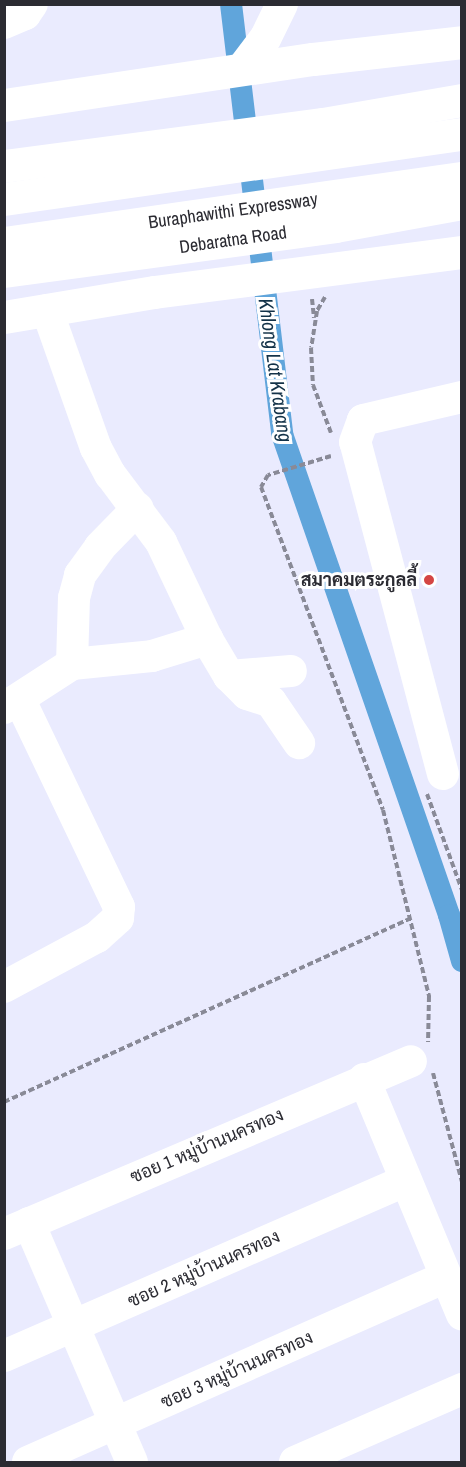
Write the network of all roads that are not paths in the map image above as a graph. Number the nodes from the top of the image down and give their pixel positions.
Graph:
1 (32, 4) edge
2 (282, 4) edge
3 (4, 23) edge
4 (462, 42) edge
5 (242, 69) junction
6 (462, 100) edge
7 (4, 105) edge
8 (462, 134) edge
9 (4, 166) edge
10 (462, 178) edge
11 (4, 199) edge
12 (462, 203) edge
13 (4, 243) edge
14 (462, 252) edge
15 (4, 271) edge
16 (47, 310) junction
17 (4, 317) edge
18 (462, 397) edge
19 (138, 508) junction
20 (207, 639) junction
21 (72, 664) junction
22 (291, 671) dead end
23 (229, 676) junction
24 (12, 704) edge
25 (299, 743) dead end
26 (443, 774) dead end
27 (4, 987) edge
28 (424, 1059) road end
29 (364, 1079) junction
30 (404, 1181) junction
31 (17, 1229) edge
32 (445, 1278) junction
33 (462, 1314) edge
34 (73, 1327) junction
35 (4, 1356) edge
36 (462, 1389) edge
37 (116, 1424) junction
38 (28, 1462) edge
39 (132, 1462) edge
40 (295, 1462) edge

1 - 3 street
2 - 5 street
4 - 5 main road
5 - 7 main road
6 - 9 main road
8 - 11 main road
10 - 13 main road, Buraphawithi Expressway
12 - 15 main road, Debaratna Road
14 - 16 main road
16 - 17 main road
16 - 19 street
18 - 26 street
19 - 20 street
19 - 21 street
20 - 21 street
20 - 23 street
21 - 24 street
22 - 23 street
23 - 25 street
24 - 27 street
28 - 29 street, ซอย 1 หมู่บ้านนครทอง
29 - 30 street
29 - 31 street, ซอย 1 หมู่บ้านนครทอง
30 - 32 street
30 - 34 street, ซอย 2 หมู่บ้านนครทอง
31 - 34 street
32 - 33 street
32 - 37 street, ซอย 3 หมู่บ้านนครทอง
34 - 35 street, ซอย 2 หมู่บ้านนครทอง
34 - 37 street
36 - 40 street
37 - 38 street, ซอย 3 หมู่บ้านนครทอง
37 - 39 street

